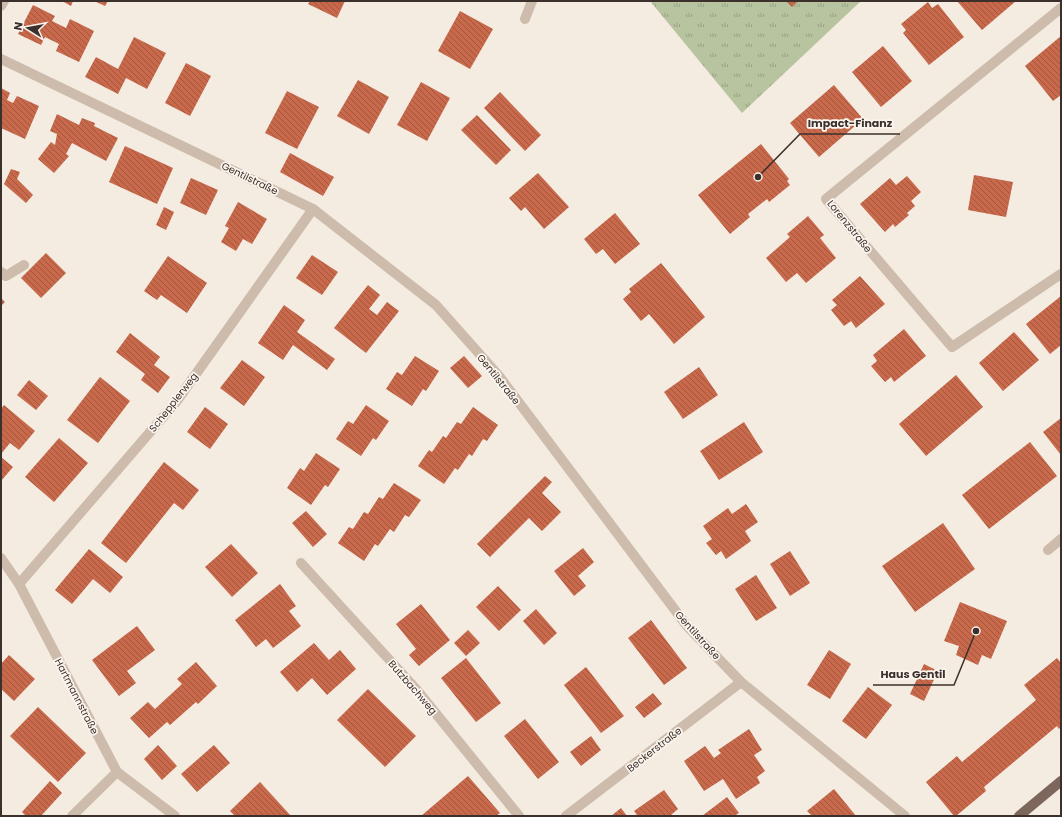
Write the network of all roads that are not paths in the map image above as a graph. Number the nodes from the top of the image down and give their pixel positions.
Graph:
1 (4, 1) edge
2 (532, 1) edge
3 (1, 6) edge
4 (1061, 8) edge
5 (525, 19) dead end
6 (1, 59) edge
7 (313, 209) junction
8 (24, 265) dead end
9 (1, 272) edge
10 (1061, 274) edge
11 (1061, 538) edge
12 (1048, 550) dead end
13 (1, 558) edge
14 (301, 563) dead end
15 (19, 584) junction
16 (741, 682) junction
17 (116, 772) junction
18 (1061, 782) edge
19 (72, 816) edge
20 (175, 816) edge
21 (518, 816) edge
22 (566, 816) edge
23 (905, 816) edge
24 (1019, 816) edge

1 - 3 street
2 - 5 street
4 - 10 street, Lorenzstraße
6 - 7 street, Gentilstraße
7 - 15 street, Schepplerweg
7 - 16 street, Gentilstraße
8 - 9 street
11 - 12 street
13 - 15 street, Hartmannstraße
14 - 21 street, Butzbachweg
15 - 17 street, Hartmannstraße
16 - 22 street, Beckerstraße
16 - 23 street, Gentilstraße
17 - 19 street
17 - 20 street, Hartmannstraße
18 - 24 main road

